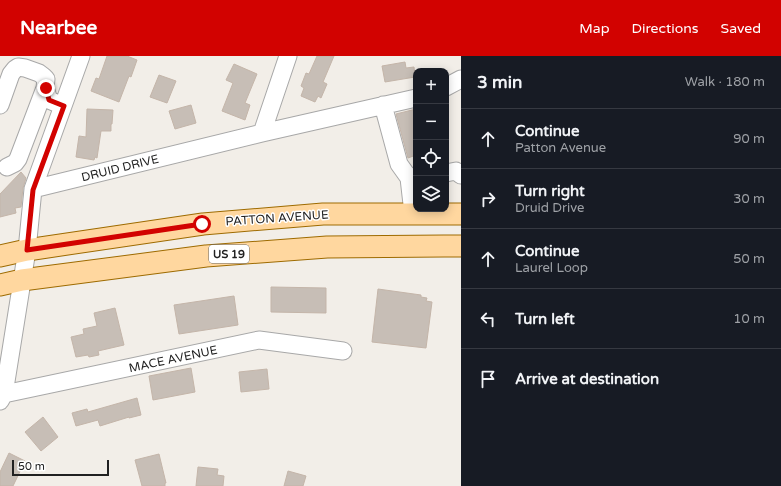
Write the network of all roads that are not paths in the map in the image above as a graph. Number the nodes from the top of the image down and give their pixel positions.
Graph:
1 (82, 56) edge
2 (288, 56) edge
3 (461, 79) edge
4 (449, 85) edge
5 (46, 88) junction
6 (413, 99) edge
7 (0, 105) edge
8 (383, 105) junction
9 (64, 106) junction
10 (262, 133) junction
11 (7, 167) dead end
12 (449, 172) edge
13 (461, 175) edge
14 (412, 178) edge
15 (33, 190) junction
16 (413, 214) junction
17 (461, 214) edge
18 (461, 246) edge
19 (27, 250) junction
20 (0, 256) edge
21 (22, 280) junction
22 (0, 285) edge
23 (343, 351) dead end
24 (2, 398) edge

1 - 9 street
2 - 10 street
3 - 4 street
5 - 7 street
5 - 9 street
5 - 11 street
6 - 8 street, DRUID DRIVE
8 - 10 street, DRUID DRIVE
8 - 14 street
9 - 15 street
10 - 15 street, DRUID DRIVE
12 - 13 street
14 - 16 street
15 - 19 street
16 - 17 main road, PATTON AVENUE
16 - 19 main road, PATTON AVENUE
18 - 21 main road, US 19
19 - 20 main road, PATTON AVENUE
19 - 21 street
21 - 22 main road, US 19
21 - 24 street
23 - 24 street, MACE AVENUE

